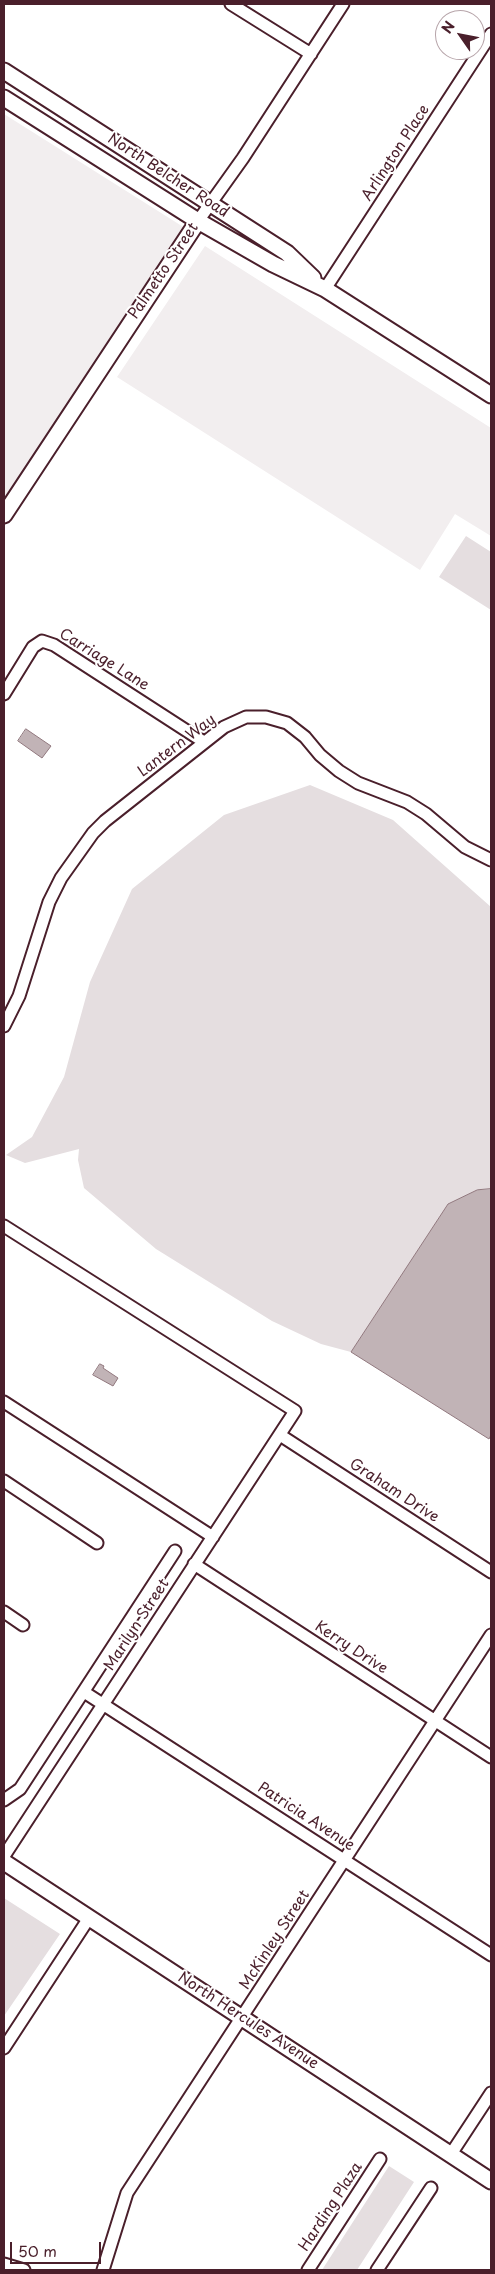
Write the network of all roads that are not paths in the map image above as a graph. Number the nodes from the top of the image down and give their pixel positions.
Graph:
1 (231, 4) edge
2 (343, 4) edge
3 (491, 34) edge
4 (310, 54) junction
5 (4, 71) edge
6 (4, 98) edge
7 (210, 202) junction
8 (198, 221) junction
9 (325, 289) junction
10 (491, 395) edge
11 (4, 515) edge
12 (4, 694) edge
13 (204, 742) junction
14 (491, 860) edge
15 (4, 1026) edge
16 (4, 1226) edge
17 (4, 1402) edge
18 (280, 1435) junction
19 (5, 1484) edge
20 (213, 1537) junction
21 (97, 1544) dead end
22 (175, 1551) dead end
23 (194, 1564) junction
24 (491, 1572) edge
25 (4, 1612) edge
26 (23, 1625) dead end
27 (491, 1635) edge
28 (84, 1692) junction
29 (103, 1704) junction
30 (436, 1721) junction
31 (491, 1757) edge
32 (4, 1800) edge
33 (4, 1856) edge
34 (345, 1860) junction
35 (4, 1862) edge
36 (89, 1918) junction
37 (491, 1956) edge
38 (242, 2016) junction
39 (4, 2048) edge
40 (491, 2093) edge
41 (452, 2154) junction
42 (380, 2159) dead end
43 (491, 2181) edge
44 (431, 2188) dead end
45 (4, 2264) edge
46 (24, 2270) edge
47 (103, 2270) edge
48 (308, 2270) edge
49 (377, 2270) edge

1 - 4 street
2 - 4 street, Palmetto Street
3 - 9 street, Arlington Place
4 - 7 street, Palmetto Street
5 - 7 main road, North Belcher Road
6 - 8 main road, North Belcher Road
7 - 8 street, Palmetto Street
7 - 9 main road, North Belcher Road
8 - 9 main road, North Belcher Road
8 - 11 main road, Palmetto Street
9 - 10 main road, North Belcher Road
12 - 13 street, Carriage Lane
13 - 14 street, Lantern Way
13 - 15 street, Lantern Way
16 - 18 street, Marilyn Street
17 - 20 street
18 - 20 street, Marilyn Street
18 - 24 street, Graham Drive
19 - 21 street
20 - 23 street, Marilyn Street
22 - 28 street
23 - 29 street, Marilyn Street
23 - 30 street, Kerry Drive
25 - 26 street
27 - 30 street, McKinley Street
28 - 29 street, Patricia Avenue
28 - 32 street
29 - 33 street, Marilyn Street
29 - 34 street, Patricia Avenue
30 - 31 street, Kerry Drive
30 - 34 street, McKinley Street
34 - 37 street, Patricia Avenue
34 - 38 street, McKinley Street
35 - 36 main road, North Hercules Avenue
36 - 38 main road, North Hercules Avenue
36 - 39 street
38 - 41 main road, North Hercules Avenue
38 - 47 street, McKinley Street
40 - 41 street
41 - 43 main road, North Hercules Avenue
42 - 48 street, Harding Plaza
44 - 49 street
45 - 46 street

